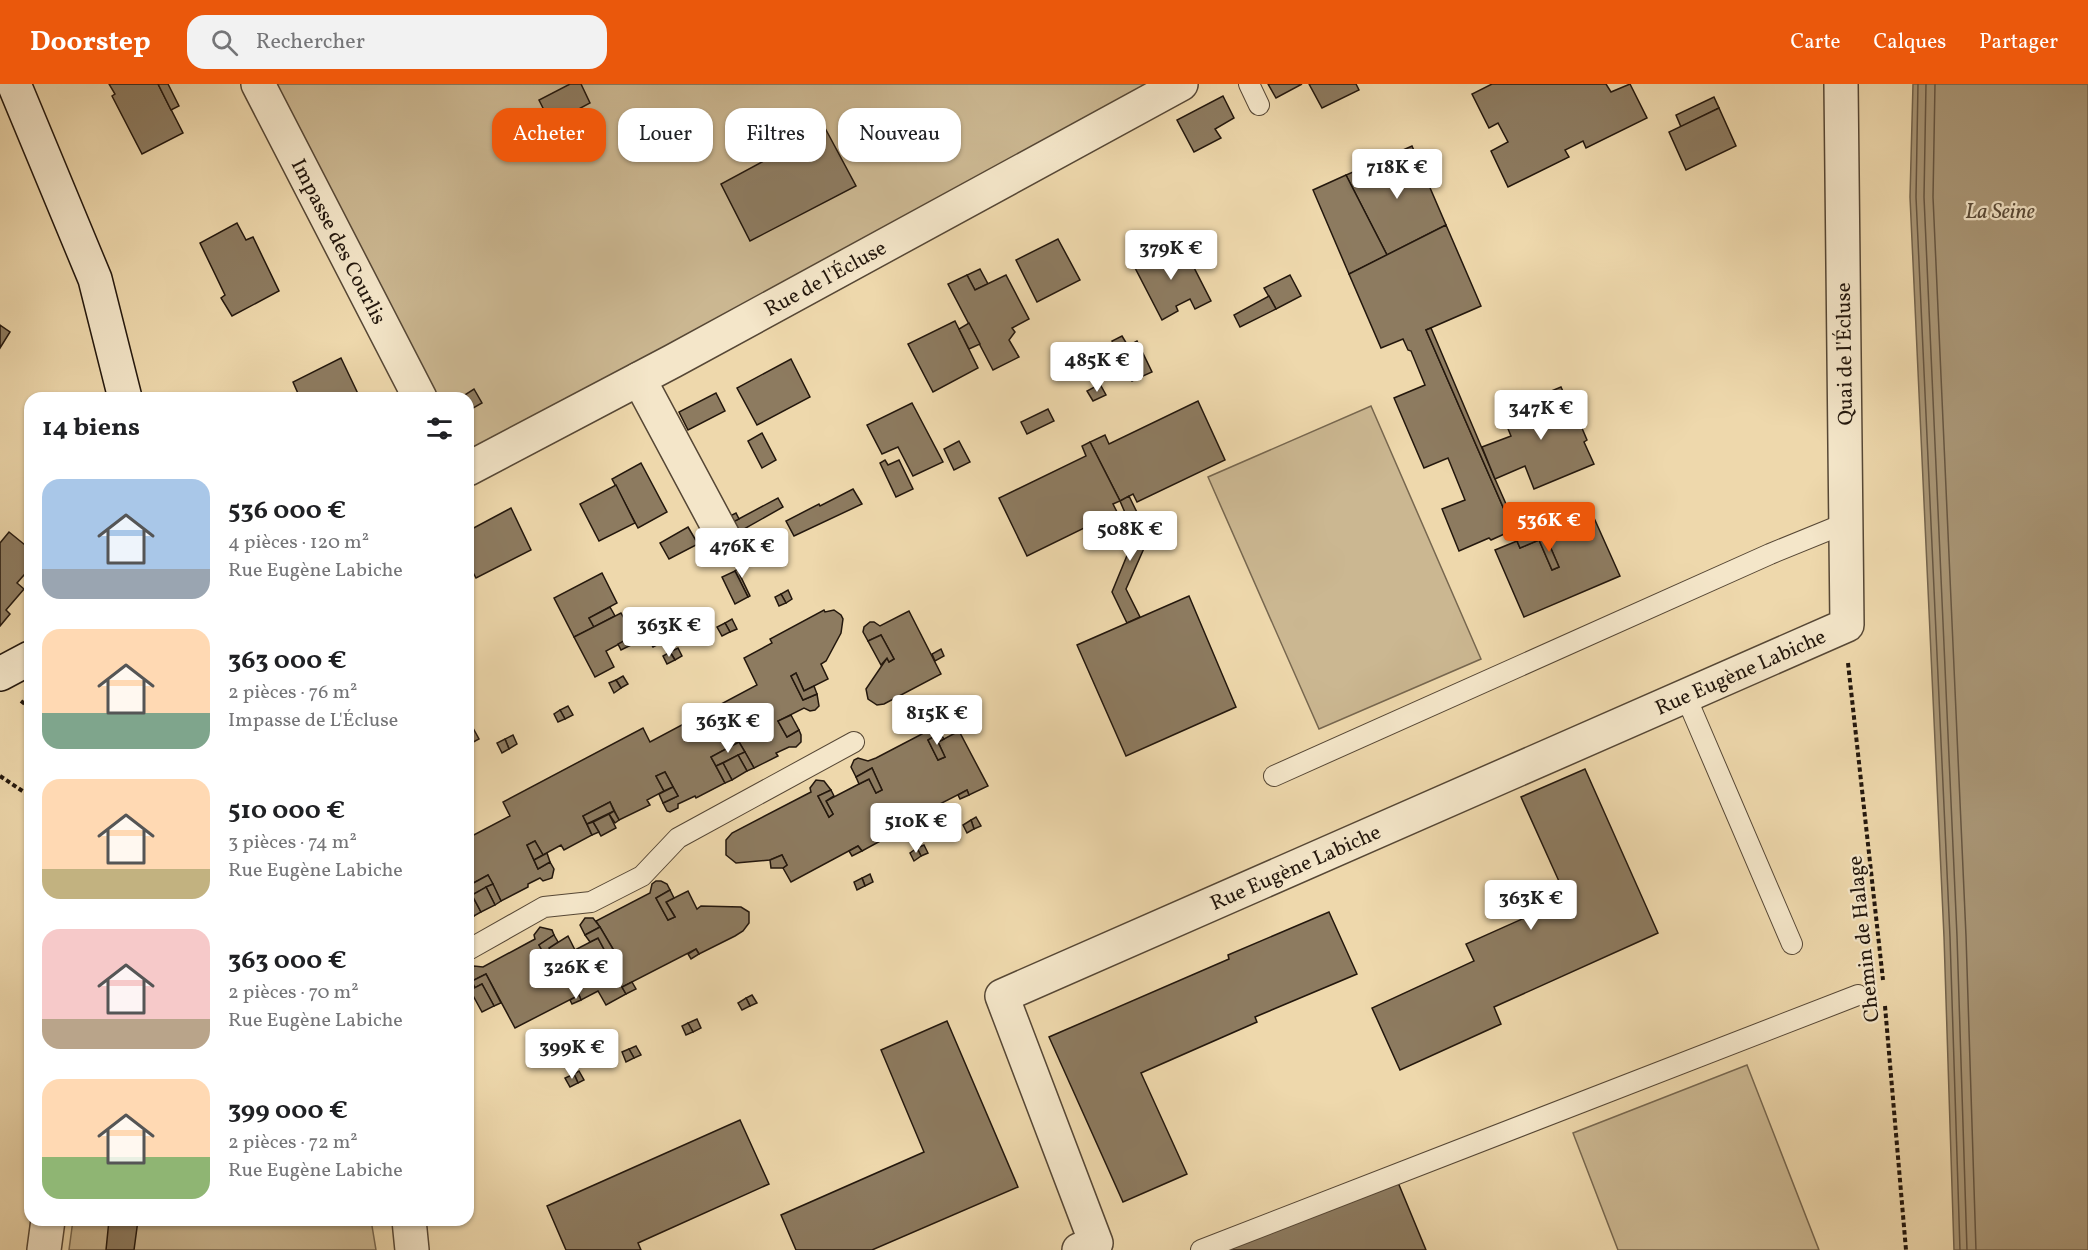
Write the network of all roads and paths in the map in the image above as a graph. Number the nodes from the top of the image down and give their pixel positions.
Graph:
1 (14, 84) edge
2 (258, 84) edge
3 (1181, 84) edge
4 (1249, 84) edge
5 (1841, 84) edge
6 (1259, 105) dead end
7 (639, 379) junction
8 (123, 392) edge
9 (417, 392) edge
10 (474, 466) edge
11 (1846, 523) junction
12 (730, 549) dead end
13 (1847, 625) junction
14 (1686, 697) junction
15 (854, 742) dead end
16 (0, 776) edge
17 (1274, 776) dead end
18 (24, 792) edge
19 (1792, 944) dead end
20 (474, 947) edge
21 (1884, 987) dead end
22 (1858, 995) dead end
23 (1885, 999) dead end
24 (47, 1226) edge
25 (410, 1226) edge
26 (44, 1250) edge
27 (412, 1250) edge
28 (1078, 1250) edge
29 (1202, 1250) edge
30 (1906, 1250) edge

1 - 8 street
2 - 9 street, Impasse des Courlis
3 - 7 street, Rue de l'Écluse
4 - 6 lane
5 - 11 street, Quai de l'Écluse
7 - 10 street, Rue de l'Écluse
7 - 12 street
11 - 13 street, Quai de l'Écluse
11 - 17 lane
13 - 14 street, Rue Eugène Labiche
13 - 21 path, Chemin de Halage
14 - 19 lane
14 - 28 street, Rue Eugène Labiche
15 - 20 lane
16 - 18 path
22 - 29 lane
23 - 30 path, Chemin de Halage
24 - 26 street
25 - 27 street

